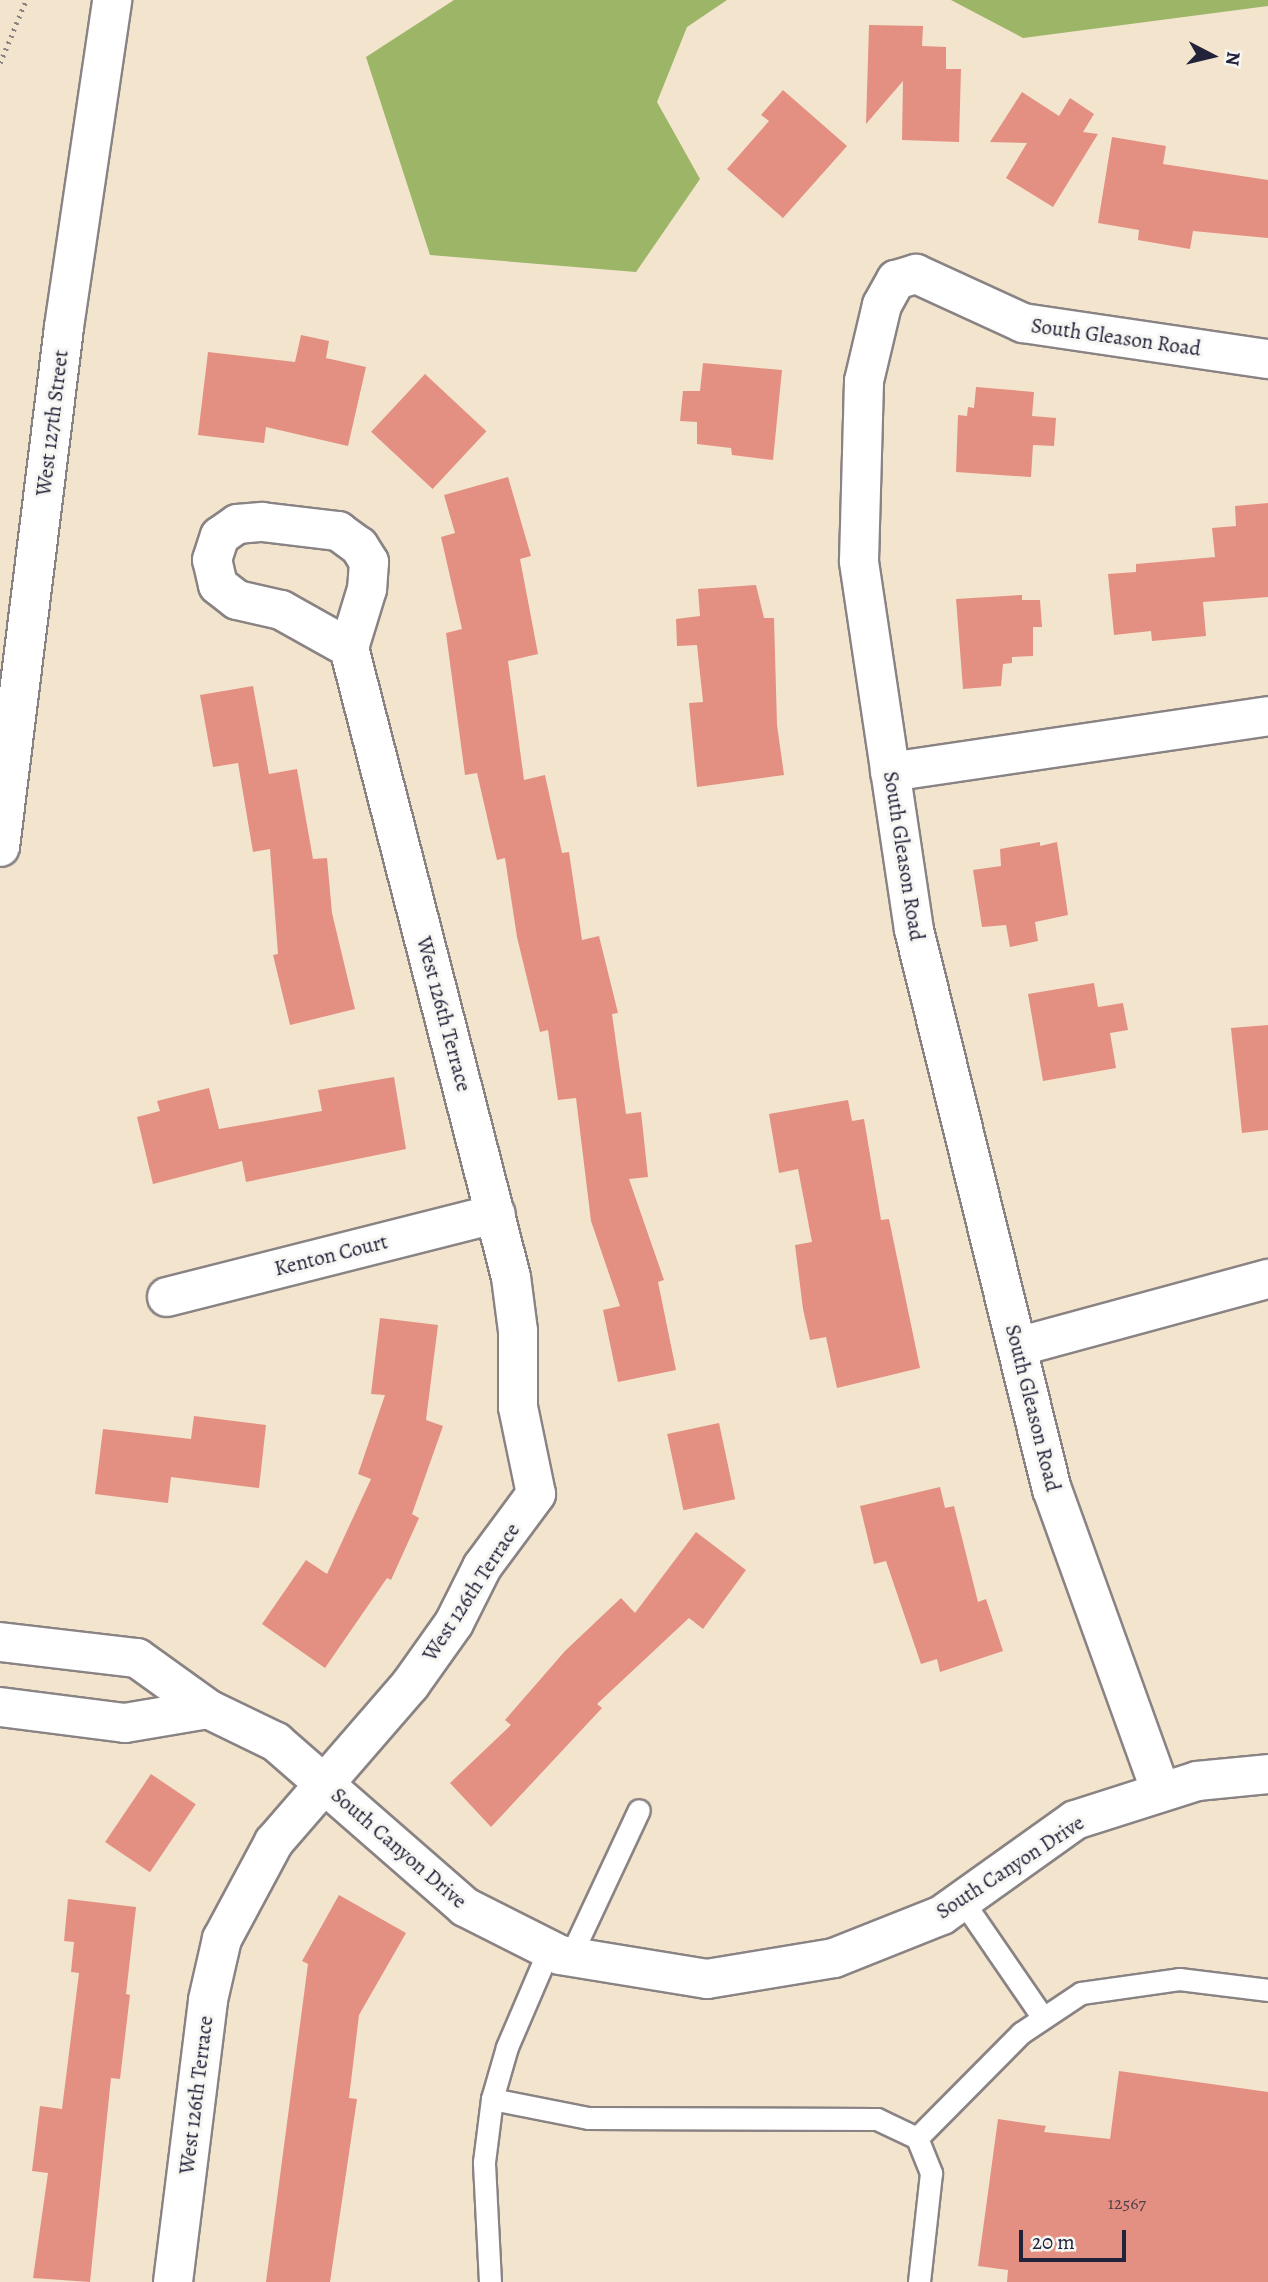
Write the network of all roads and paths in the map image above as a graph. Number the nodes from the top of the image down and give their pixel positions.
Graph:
1 (26, 0) edge
2 (112, 0) edge
3 (0, 63) edge
4 (1268, 359) edge
5 (349, 648) dead end
6 (1268, 716) edge
7 (890, 772) junction
8 (0, 847) edge
9 (496, 1214) junction
10 (1268, 1279) edge
11 (167, 1297) dead end
12 (1017, 1347) junction
13 (0, 1642) edge
14 (0, 1707) edge
15 (208, 1709) junction
16 (1268, 1774) edge
17 (324, 1783) junction
18 (1161, 1792) junction
19 (639, 1810) dead end
20 (962, 1900) junction
21 (559, 1953) junction
22 (1268, 1990) edge
23 (1043, 2018) junction
24 (492, 2099) junction
25 (917, 2138) junction
26 (173, 2282) edge
27 (491, 2282) edge
28 (919, 2282) edge

1 - 3 path
2 - 8 street, West 127th Street
4 - 7 street, South Gleason Road
5 - 9 street, West 126th Terrace
6 - 7 street
7 - 12 street, South Gleason Road
9 - 11 street, Kenton Court
9 - 17 street, West 126th Terrace
10 - 12 street
12 - 18 street, South Gleason Road
13 - 15 street, South Canyon Drive
14 - 15 street
15 - 17 street, South Canyon Drive
16 - 18 street, South Canyon Drive
17 - 21 street, South Canyon Drive
17 - 26 street, West 126th Terrace
18 - 20 street, South Canyon Drive
19 - 21 lane
20 - 21 street, South Canyon Drive
20 - 23 lane
21 - 24 lane
22 - 23 lane
23 - 25 lane
24 - 25 lane
24 - 27 lane
25 - 28 lane

